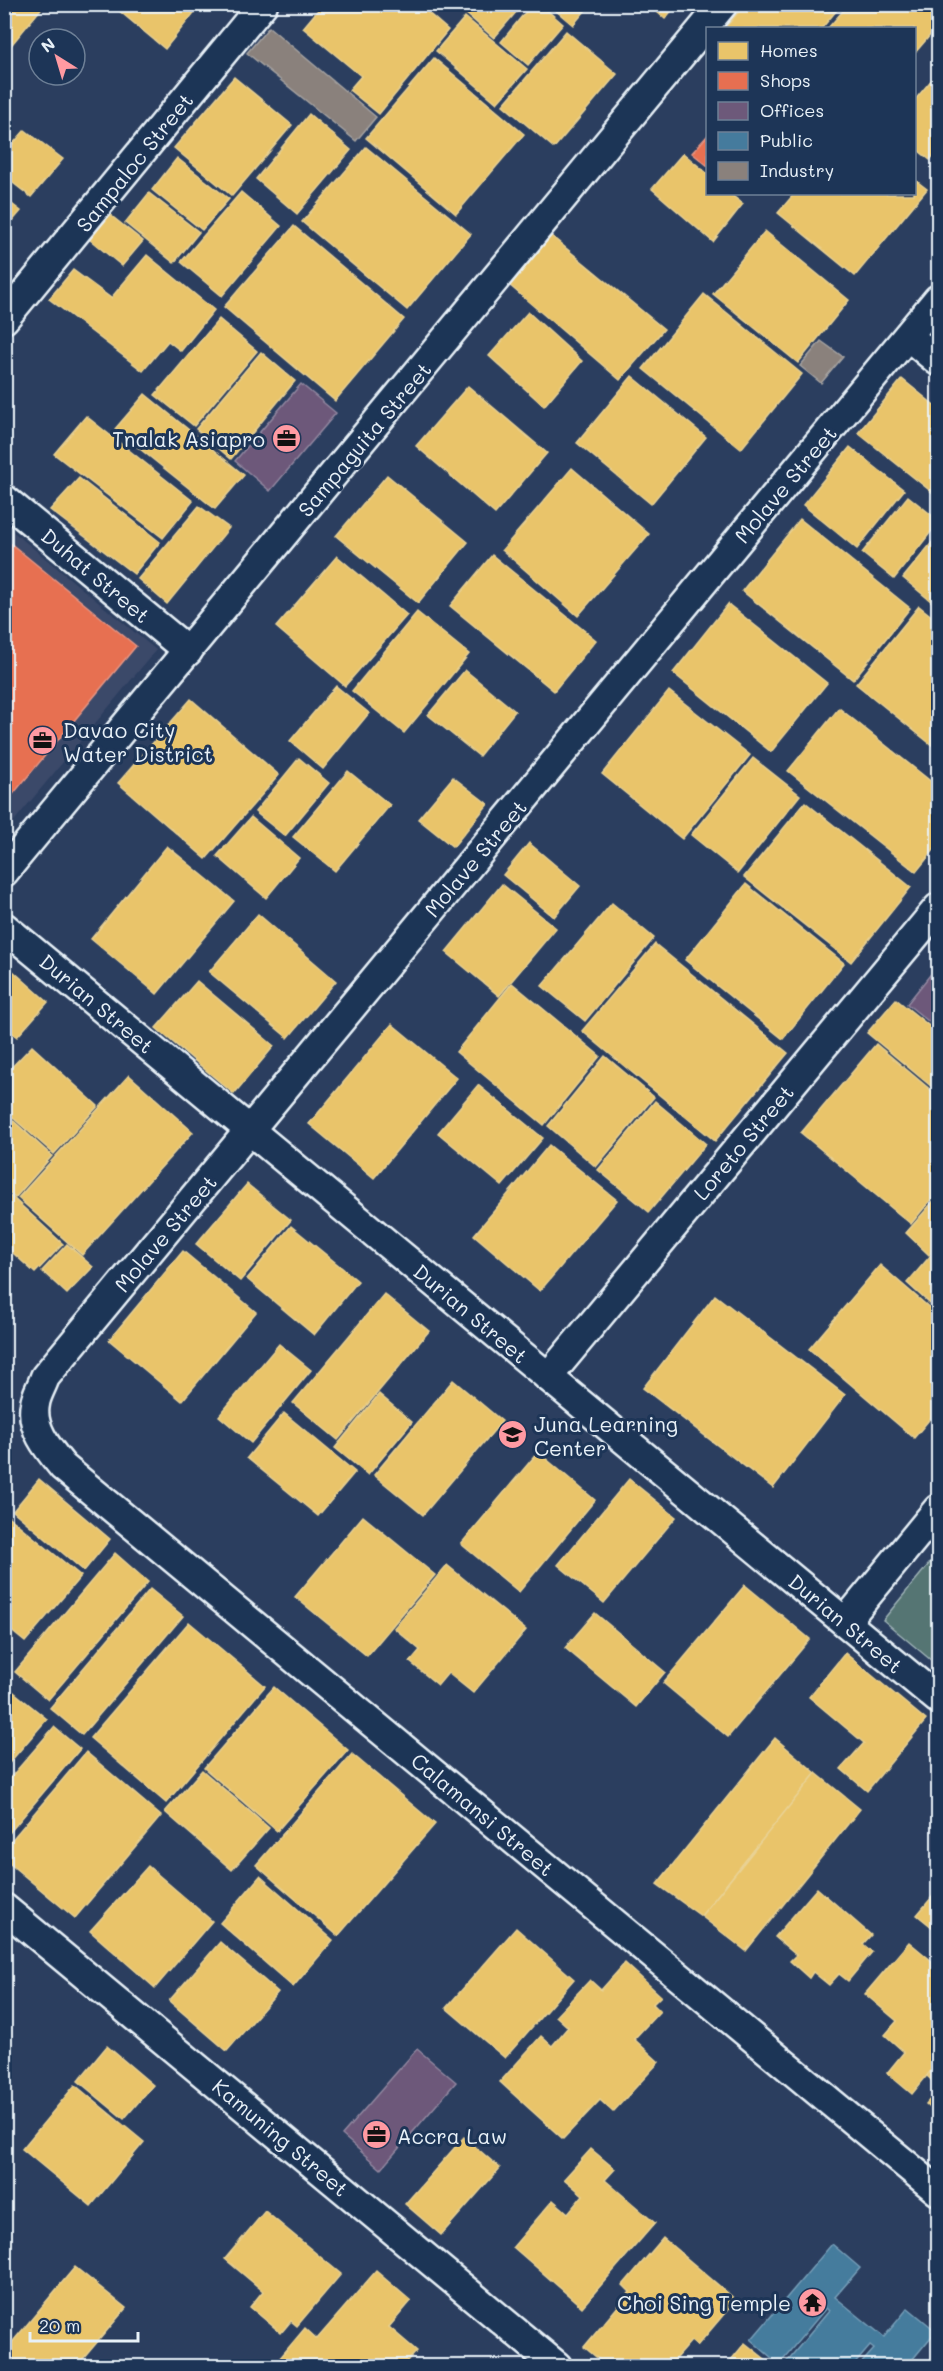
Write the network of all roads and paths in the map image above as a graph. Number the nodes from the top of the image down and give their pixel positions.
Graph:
1 (263, 4) edge
2 (723, 4) edge
3 (939, 299) edge
4 (4, 319) edge
5 (908, 336) junction
6 (939, 361) edge
7 (4, 499) edge
8 (188, 651) junction
9 (4, 872) edge
10 (939, 908) edge
11 (4, 927) edge
12 (250, 1130) junction
13 (548, 1377) junction
14 (37, 1428) joint
15 (939, 1509) edge
16 (845, 1622) junction
17 (939, 1699) edge
18 (4, 1908) edge
19 (939, 2192) edge
20 (556, 2367) edge

1 - 4 street, Sampaloc Street
2 - 8 street, Sampaguita Street
3 - 5 street, Molave Street
5 - 6 street
5 - 12 street, Molave Street
7 - 8 street, Duhat Street
8 - 9 street, Sampaguita Street
10 - 13 street, Loreto Street
11 - 12 street, Durian Street
12 - 13 street, Durian Street
12 - 14 street, Molave Street
13 - 16 street, Durian Street
14 - 19 street, Calamansi Street
15 - 16 street
16 - 17 street, Durian Street
18 - 20 street, Kamuning Street

